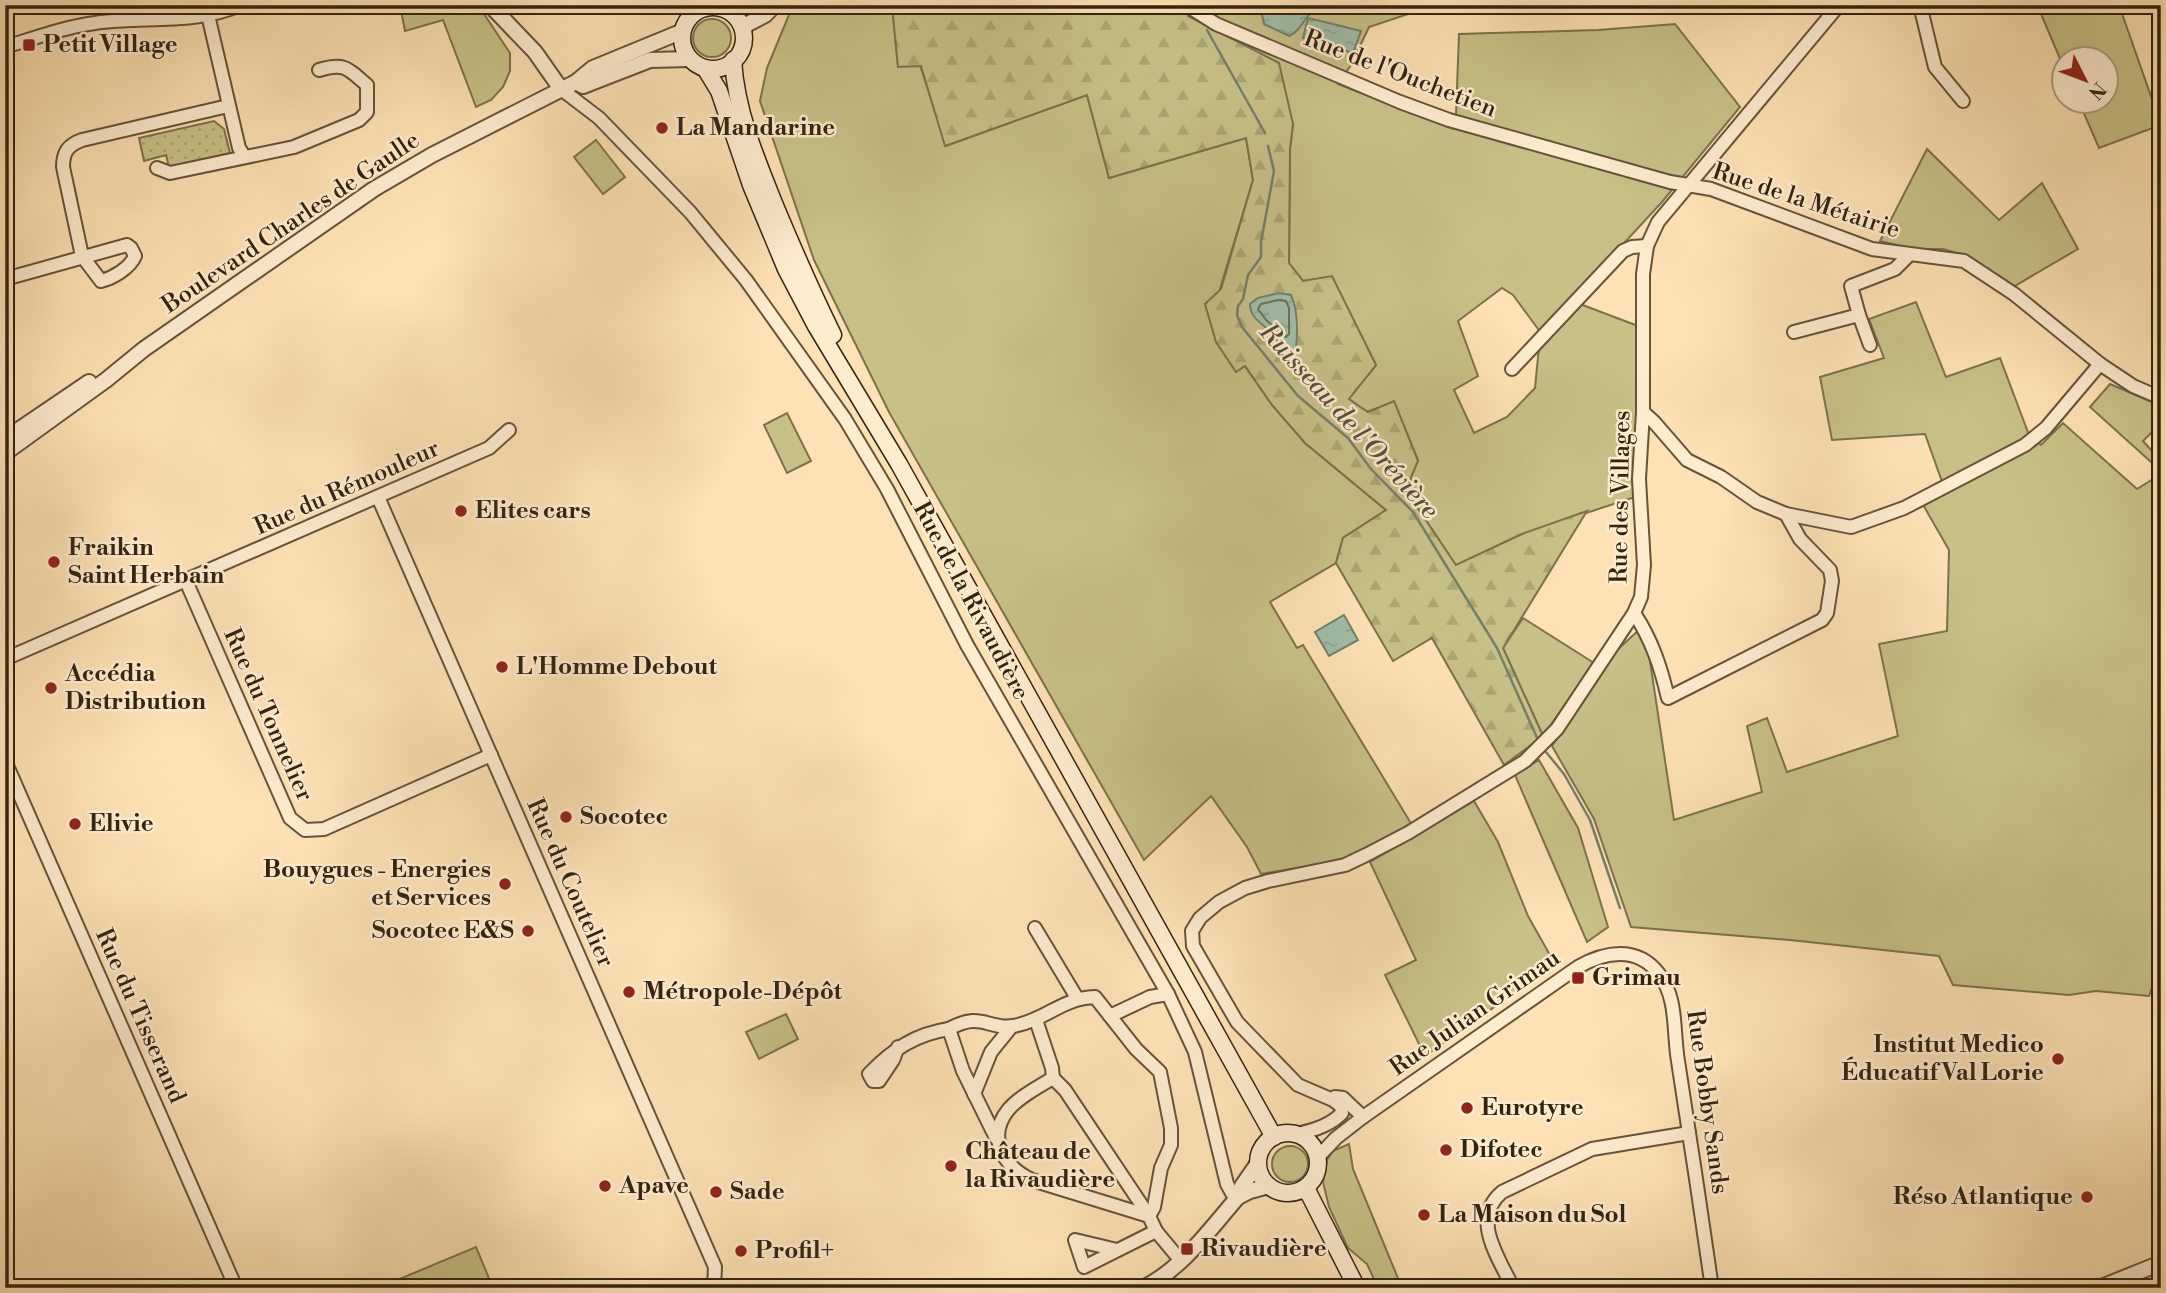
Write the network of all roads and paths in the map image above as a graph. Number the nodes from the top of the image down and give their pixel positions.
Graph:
1 (132, 5) edge
2 (240, 5) edge
3 (489, 5) edge
4 (775, 5) edge
5 (1185, 5) edge
6 (1839, 5) edge
7 (1920, 5) edge
8 (719, 7) edge
9 (693, 10) edge
10 (208, 15) junction
11 (134, 20) junction
12 (742, 27) junction
13 (683, 32) junction
14 (5, 47) edge
15 (690, 59) junction
16 (733, 60) junction
17 (705, 68) junction
18 (319, 70) dead end
19 (576, 82) junction
20 (561, 89) junction
21 (1963, 102) dead end
22 (228, 106) junction
23 (244, 156) junction
24 (157, 168) dead end
25 (1687, 185) junction
26 (1647, 246) junction
27 (1909, 255) junction
28 (5, 279) edge
29 (1859, 315) junction
30 (1794, 332) dead end
31 (1870, 345) dead end
32 (144, 349) junction
33 (2100, 364) junction
34 (1513, 369) dead end
35 (2161, 398) edge
36 (1643, 412) junction
37 (874, 423) junction
38 (509, 430) dead end
39 (5, 439) edge
40 (5, 453) edge
41 (378, 497) junction
42 (1786, 514) junction
43 (186, 581) junction
44 (1634, 613) junction
45 (5, 659) edge
46 (491, 755) junction
47 (5, 761) edge
48 (1035, 928) dead end
49 (1616, 953) joint
50 (1168, 994) junction
51 (1077, 998) junction
52 (1110, 1016) junction
53 (1036, 1020) junction
54 (1012, 1026) junction
55 (949, 1030) junction
56 (898, 1047) dead end
57 (1053, 1078) junction
58 (974, 1094) junction
59 (1321, 1095) junction
60 (1363, 1118) junction
61 (1689, 1133) junction
62 (1274, 1137) junction
63 (996, 1138) junction
64 (1303, 1138) junction
65 (1318, 1157) junction
66 (1258, 1163) junction
67 (1269, 1186) junction
68 (1306, 1188) junction
69 (1238, 1197) junction
70 (1149, 1216) junction
71 (1156, 1231) junction
72 (1117, 1251) dead end
73 (1181, 1261) junction
74 (2161, 1264) edge
75 (236, 1288) edge
76 (643, 1288) edge
77 (664, 1288) edge
78 (714, 1288) edge
79 (1143, 1288) edge
80 (1357, 1288) edge
81 (1513, 1288) edge
82 (1712, 1288) edge
83 (2099, 1288) edge

1 - 11 street
2 - 10 street
3 - 20 street
4 - 12 street
5 - 25 street, Rue de l'Ouchetien
6 - 25 street, Rue des Villages
7 - 21 street
8 - 9 main road
8 - 12 main road
9 - 13 main road
10 - 11 street
10 - 22 street
11 - 14 street
12 - 16 main road
13 - 15 main road
13 - 19 street
15 - 17 main road
15 - 19 street
16 - 17 main road
16 - 37 main road
17 - 37 main road
18 - 23 street
19 - 20 street, Boulevard Charles de Gaulle
20 - 32 street, Boulevard Charles de Gaulle
20 - 50 street, Rue de la Rivaudière
22 - 23 street
22 - 28 street
23 - 24 street
25 - 26 street, Rue des Villages
25 - 27 street, Rue de la Métairie
26 - 34 street
26 - 36 street, Rue des Villages
27 - 29 street
27 - 33 street, Rue de la Métairie
29 - 30 street
29 - 31 street
32 - 39 street, Boulevard Charles de Gaulle
32 - 40 street, Boulevard Charles de Gaulle
33 - 35 street, Rue de la Métairie
33 - 42 street
36 - 42 street
36 - 44 street, Rue des Villages
37 - 62 main road
38 - 41 street, Rue du Rémouleur
41 - 43 street, Rue du Rémouleur
41 - 46 street, Rue du Coutelier
42 - 44 street
43 - 45 street, Rue du Rémouleur
43 - 46 street, Rue du Tonnelier
44 - 59 street, Rue des Villages
46 - 78 street, Rue du Coutelier
47 - 75 street, Rue du Tisserand
48 - 51 street
49 - 60 street, Rue Julian Grimau
49 - 61 street, Rue Bobby Sands
50 - 52 street
50 - 69 street, Rue de la Rivaudière
51 - 52 street
51 - 53 street
52 - 70 street
53 - 54 street
53 - 57 street
54 - 55 street
54 - 58 street
55 - 56 street
55 - 58 street
57 - 63 street
57 - 70 street
58 - 63 street
59 - 60 street
59 - 64 street
60 - 64 street, Rue Julian Grimau
60 - 65 street, Rue Julian Grimau
61 - 81 street
61 - 82 street, Rue Bobby Sands
62 - 64 main road
62 - 66 main road
63 - 70 street
64 - 65 main road
65 - 68 main road
66 - 67 main road
66 - 69 street
67 - 68 main road
67 - 69 street
68 - 80 main road
69 - 73 street
70 - 71 street
71 - 72 street
71 - 73 street
73 - 79 street
74 - 83 street
76 - 77 street

